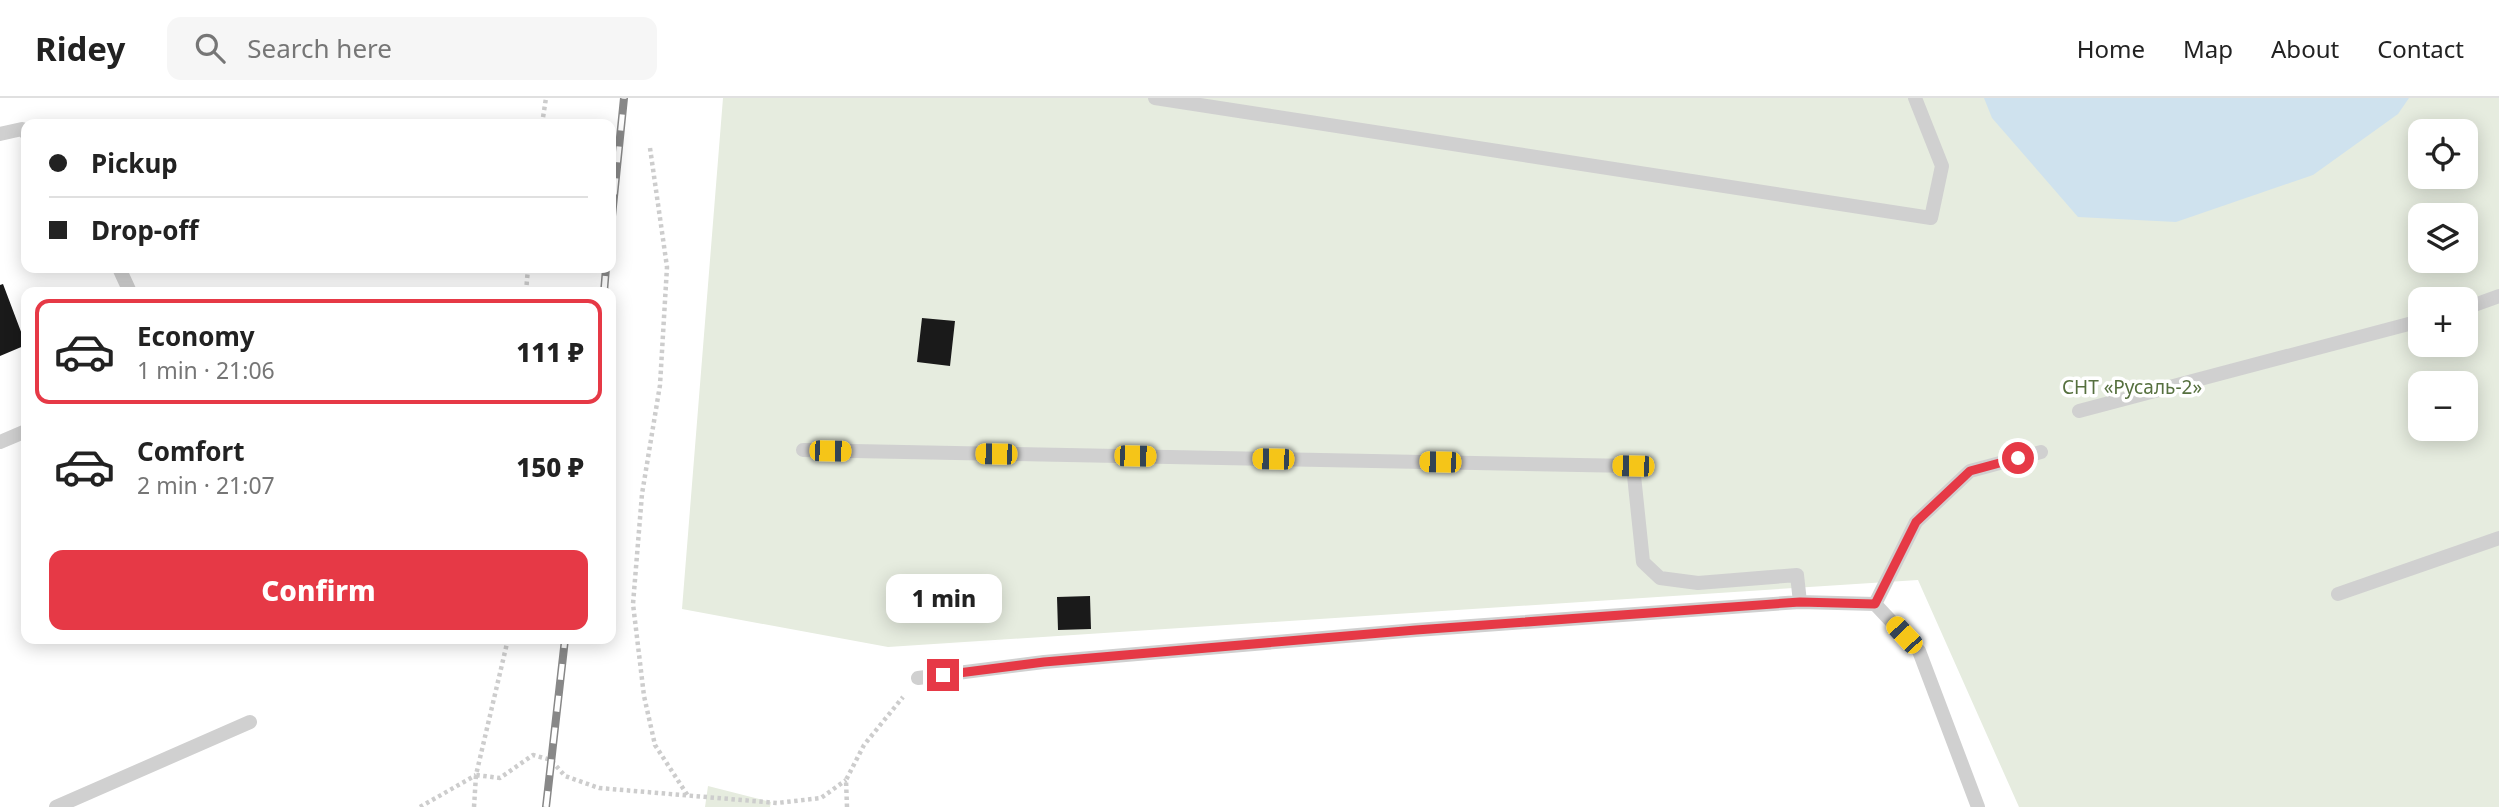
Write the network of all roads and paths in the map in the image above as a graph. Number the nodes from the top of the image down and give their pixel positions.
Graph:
1 (546, 98) edge
2 (1155, 98) edge
3 (1915, 98) edge
4 (543, 119) edge
5 (21, 129) edge
6 (0, 134) edge
7 (650, 148) dead end
8 (2499, 296) edge
9 (2478, 304) edge
10 (2408, 324) edge
11 (2079, 411) dead end
12 (21, 433) edge
13 (0, 442) edge
14 (803, 450) dead end
15 (2041, 453) dead end
16 (2499, 538) edge
17 (2338, 594) dead end
18 (1800, 602) junction
19 (1875, 604) junction
20 (507, 644) edge
21 (918, 678) joint
22 (250, 722) dead end
23 (476, 775) junction
24 (846, 780) junction
25 (688, 796) junction
26 (56, 807) edge
27 (420, 807) edge
28 (474, 807) edge
29 (847, 807) edge
30 (1978, 807) edge

1 - 4 path
2 - 3 lane
5 - 6 lane
7 - 25 path
8 - 9 lane
10 - 11 lane
12 - 13 lane
14 - 18 lane
15 - 19 lane
16 - 17 lane
18 - 19 lane
18 - 21 lane
19 - 30 lane
20 - 23 path
21 - 24 path
22 - 26 lane
23 - 25 path
23 - 27 path
23 - 28 path
24 - 25 path
24 - 29 path

